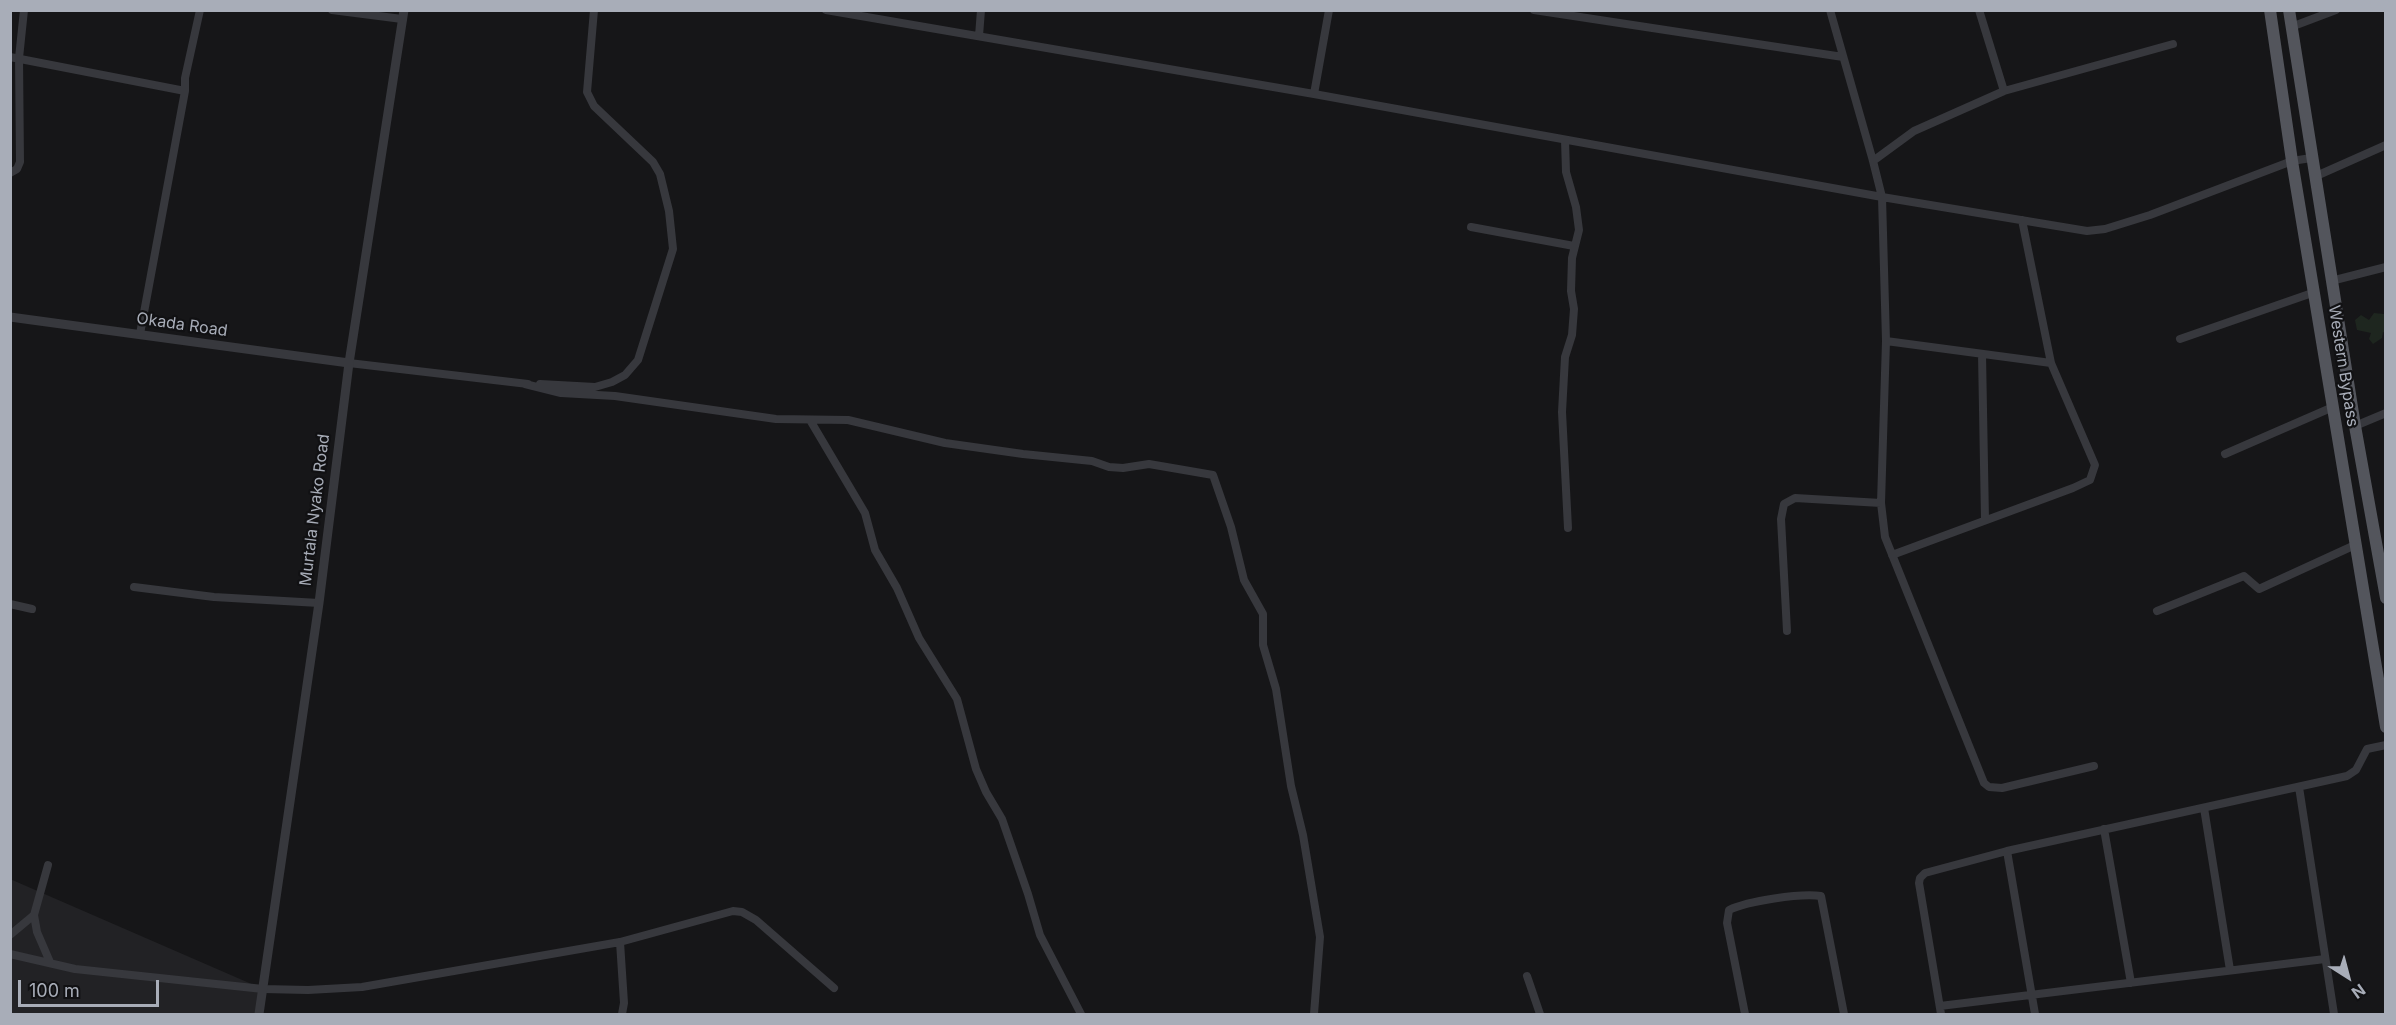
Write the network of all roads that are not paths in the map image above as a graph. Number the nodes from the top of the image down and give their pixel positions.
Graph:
1 (24, 10) edge
2 (200, 10) edge
3 (332, 10) edge
4 (594, 10) edge
5 (826, 10) edge
6 (981, 10) edge
7 (1329, 10) edge
8 (1534, 10) edge
9 (1830, 10) edge
10 (1979, 10) edge
11 (2270, 10) edge
12 (2289, 10) edge
13 (2336, 10) edge
14 (403, 15) edge
15 (2291, 27) junction
16 (980, 36) junction
17 (2173, 44) dead end
18 (15, 57) edge
19 (1843, 57) junction
20 (186, 91) junction
21 (2004, 91) junction
22 (1314, 94) junction
23 (1565, 140) junction
24 (2385, 146) edge
25 (2311, 158) junction
26 (1873, 161) junction
27 (2292, 161) junction
28 (10, 173) edge
29 (2314, 177) junction
30 (1881, 197) junction
31 (2022, 220) junction
32 (1471, 227) dead end
33 (1574, 246) junction
34 (2385, 267) edge
35 (2331, 281) junction
36 (2315, 292) junction
37 (10, 317) edge
38 (140, 334) junction
39 (2180, 339) dead end
40 (1886, 341) junction
41 (1982, 354) junction
42 (349, 363) junction
43 (2051, 363) junction
44 (525, 384) junction
45 (2333, 407) junction
46 (2385, 413) edge
47 (810, 420) junction
48 (2355, 426) junction
49 (2225, 454) dead end
50 (1881, 503) junction
51 (1985, 520) junction
52 (1568, 528) dead end
53 (2355, 545) junction
54 (1892, 555) junction
55 (134, 587) dead end
56 (2385, 598) edge
57 (319, 603) junction
58 (10, 604) edge
59 (32, 609) dead end
60 (2157, 611) dead end
61 (1787, 631) dead end
62 (2385, 727) edge
63 (2385, 745) edge
64 (2094, 766) dead end
65 (2299, 787) junction
66 (2204, 808) junction
67 (2104, 829) junction
68 (2007, 851) junction
69 (48, 865) dead end
70 (34, 915) junction
71 (10, 935) edge
72 (620, 942) junction
73 (10, 954) edge
74 (2325, 959) junction
75 (50, 962) junction
76 (2230, 970) junction
77 (1527, 975) dead end
78 (2131, 982) junction
79 (834, 988) dead end
80 (263, 989) junction
81 (2031, 995) junction
82 (1941, 1010) edge
83 (259, 1014) edge
84 (622, 1014) edge
85 (1081, 1014) edge
86 (1314, 1014) edge
87 (1540, 1014) edge
88 (1745, 1014) edge
89 (1844, 1014) edge
90 (2035, 1014) edge
91 (2334, 1014) edge

1 - 18 street
2 - 20 street
3 - 14 street
4 - 44 street
5 - 16 street
6 - 16 street
7 - 22 street
8 - 19 street
9 - 19 street
10 - 21 street
11 - 27 main road, Western Bypass
12 - 15 main road, Western Bypass
13 - 15 street
14 - 42 street, Murtala Nyako Road
15 - 25 main road, Western Bypass
16 - 22 street
17 - 21 street
18 - 20 street
18 - 28 street
19 - 26 street
20 - 38 street
21 - 26 street
22 - 23 street
23 - 30 street
23 - 33 street
24 - 29 street
25 - 27 street
25 - 29 main road, Western Bypass
26 - 30 street
27 - 31 street
27 - 36 main road, Western Bypass
29 - 35 main road, Western Bypass
30 - 31 street
30 - 40 street
31 - 43 street
32 - 33 street
33 - 52 street
34 - 35 street
35 - 48 main road, Western Bypass
36 - 39 street
36 - 45 main road, Western Bypass
37 - 38 street, Okada Road
38 - 42 street, Okada Road
40 - 41 street
40 - 50 street
41 - 43 street
41 - 51 street
42 - 44 street
42 - 57 street, Murtala Nyako Road
43 - 51 street
44 - 47 street
45 - 49 street
45 - 53 main road, Western Bypass
46 - 48 street
47 - 85 street
47 - 86 street
48 - 56 main road, Western Bypass
50 - 54 street
50 - 61 street
51 - 54 street
53 - 60 street
53 - 62 main road, Western Bypass
54 - 64 street
55 - 57 street
57 - 80 street, Murtala Nyako Road
58 - 59 street
63 - 65 street
65 - 66 street
65 - 74 street
66 - 67 street
66 - 76 street
67 - 68 street
67 - 78 street
68 - 81 street
68 - 82 street
69 - 70 street
70 - 71 street
70 - 75 street
72 - 79 street
72 - 80 street
72 - 84 street
73 - 75 street
74 - 76 street
74 - 91 street
75 - 80 street
76 - 78 street
77 - 87 street
78 - 81 street
80 - 83 street, Murtala Nyako Road
81 - 82 street
81 - 90 street
88 - 89 street

